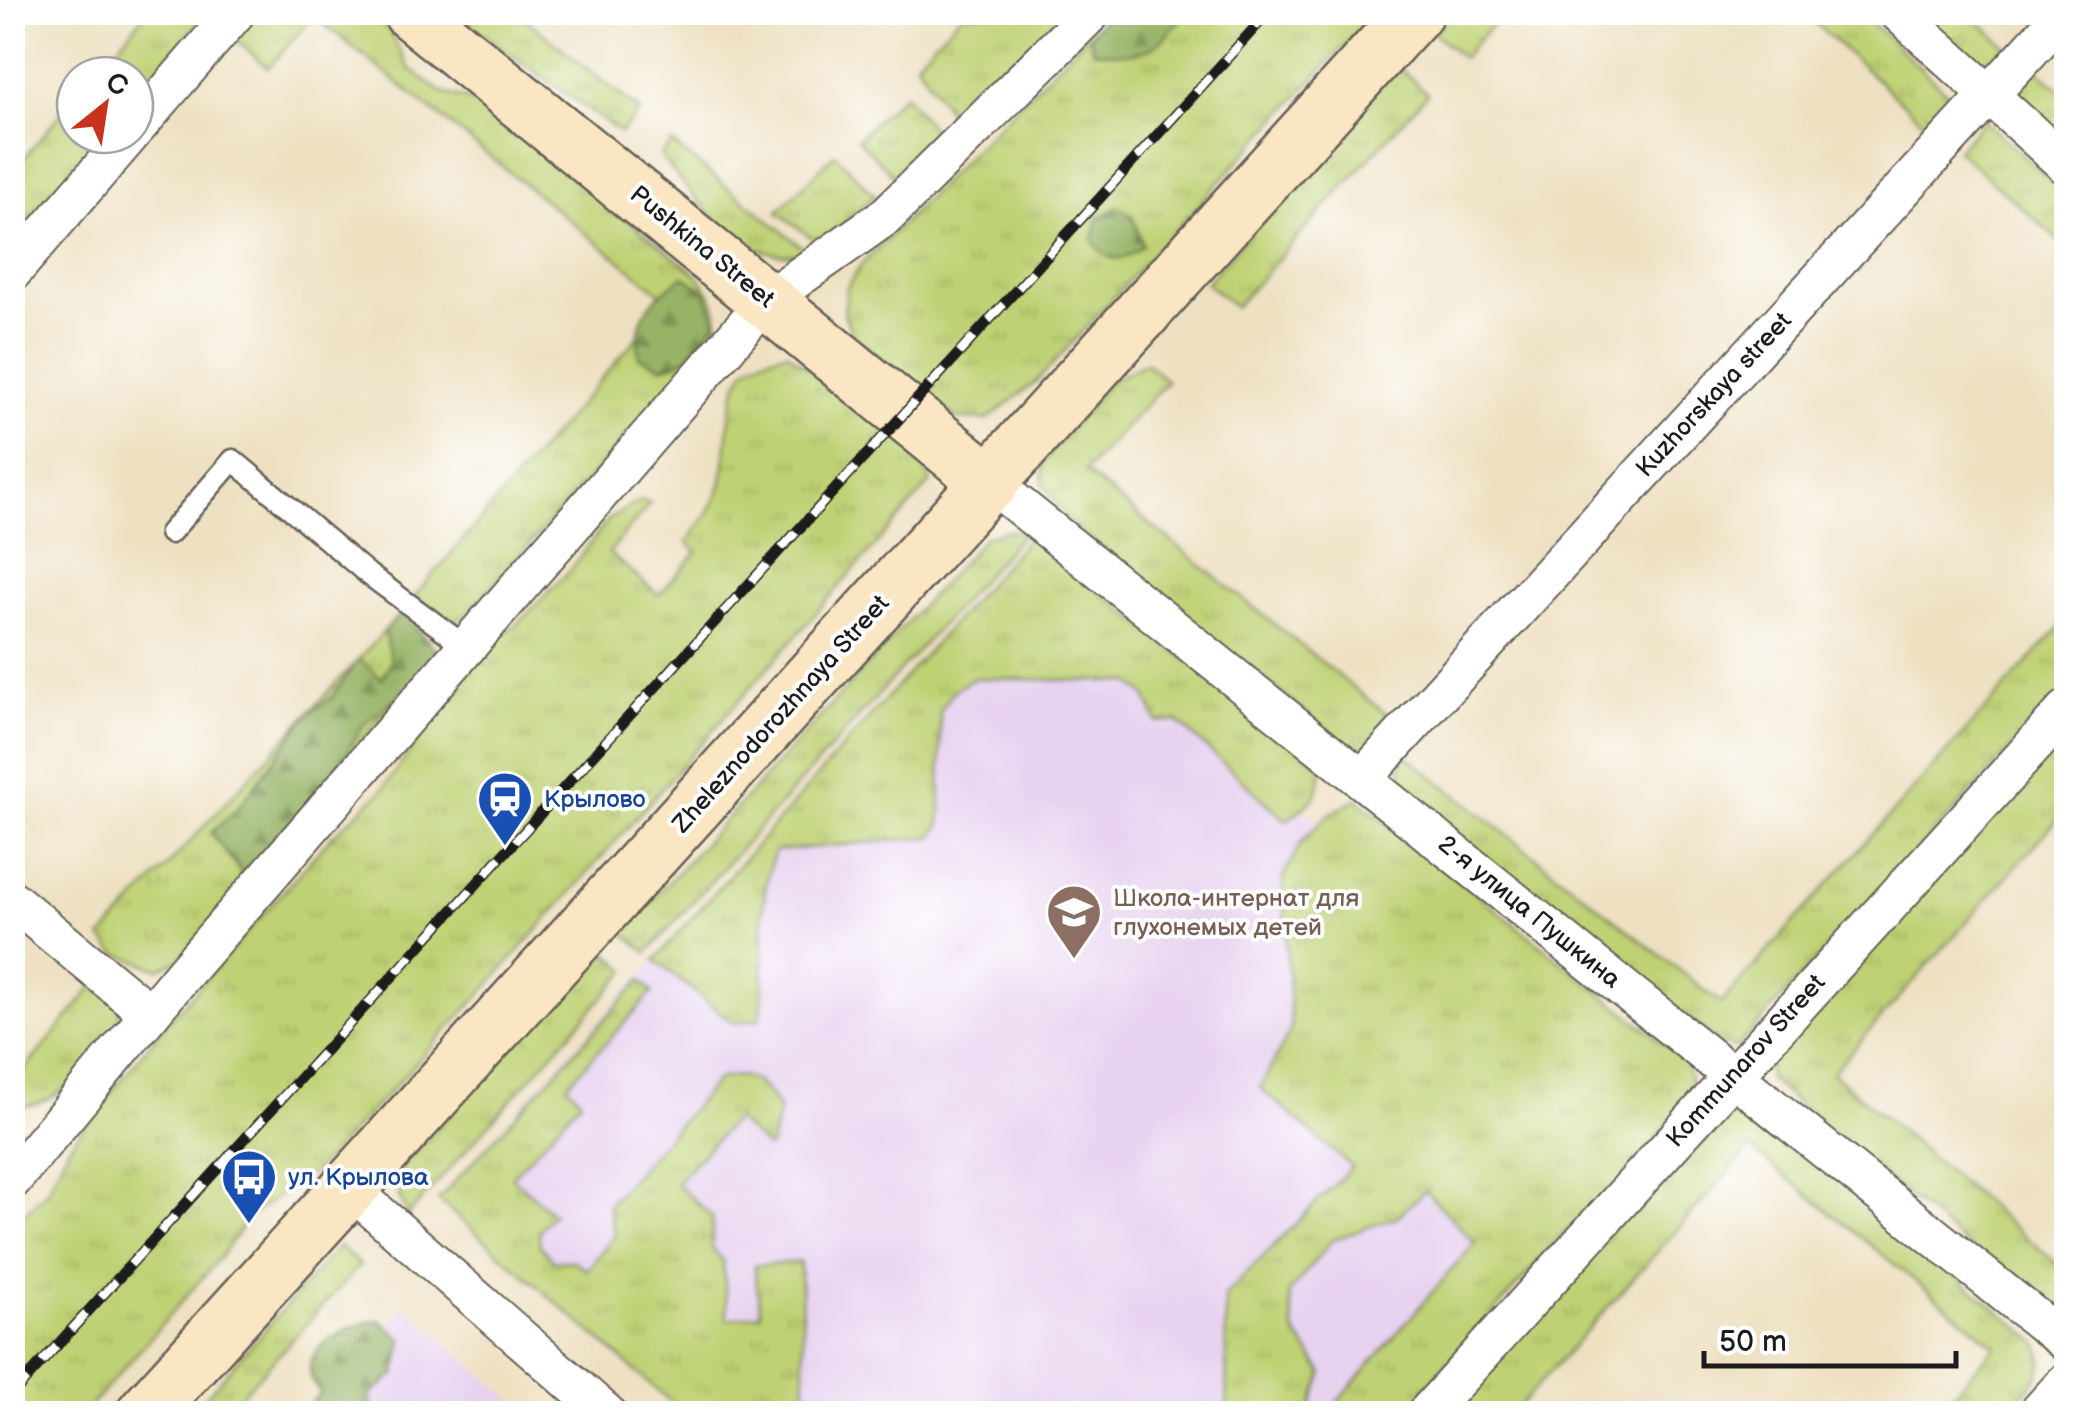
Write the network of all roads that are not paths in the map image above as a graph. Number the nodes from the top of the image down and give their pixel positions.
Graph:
1 (236, 12) edge
2 (411, 12) edge
3 (1092, 12) edge
4 (1416, 12) edge
5 (1898, 12) edge
6 (2065, 12) edge
7 (1989, 96) junction
8 (155, 106) edge
9 (113, 155) edge
10 (2066, 165) edge
11 (12, 272) edge
12 (768, 299) junction
13 (992, 482) junction
14 (170, 534) dead end
15 (465, 646) junction
16 (2066, 710) edge
17 (1363, 778) junction
18 (12, 900) edge
19 (150, 1014) junction
20 (1731, 1076) junction
21 (12, 1180) edge
22 (348, 1188) junction
23 (2066, 1342) edge
24 (2066, 1382) edge
25 (144, 1414) edge
26 (607, 1414) edge
27 (1426, 1414) edge
28 (2037, 1414) edge

1 - 8 street
2 - 12 main road, Pushkina Street
3 - 12 street
4 - 13 main road, Zheleznodorozhnaya Street
5 - 7 street
6 - 7 street, Kuzhorskaya street
7 - 10 street
7 - 17 street, Kuzhorskaya street
9 - 11 street
12 - 13 main road, Pushkina Street
12 - 15 street
13 - 17 street, 2-я улица Пушкина
13 - 22 main road, Zheleznodorozhnaya Street
14 - 15 lane
15 - 19 street
16 - 20 street, Kommunarov Street
17 - 20 street, 2-я улица Пушкина
18 - 19 street
19 - 21 street
20 - 23 street, 2-я улица Пушкина
20 - 27 street, Kommunarov Street
22 - 25 main road, Zheleznodorozhnaya Street
22 - 26 street
24 - 28 street

